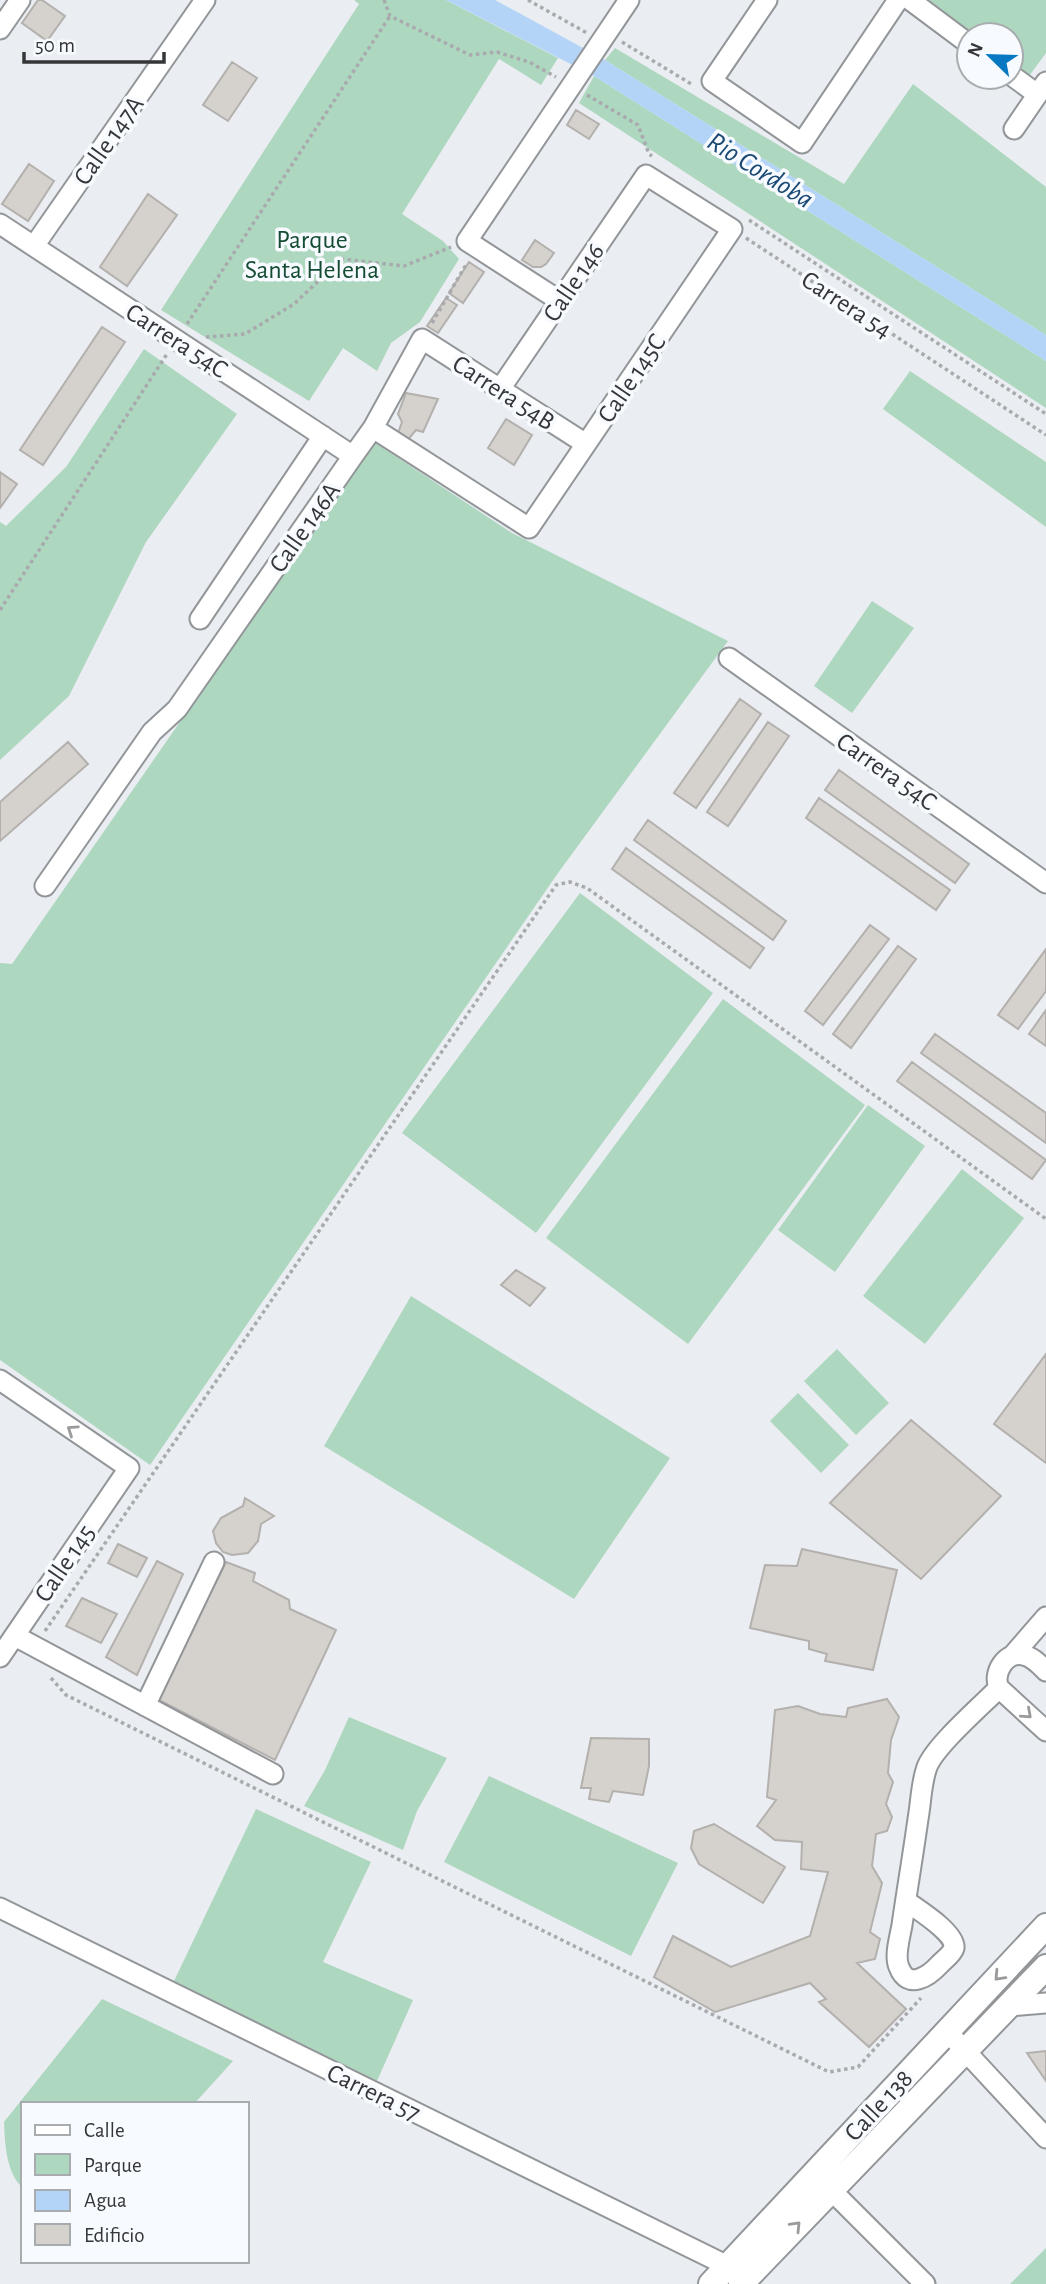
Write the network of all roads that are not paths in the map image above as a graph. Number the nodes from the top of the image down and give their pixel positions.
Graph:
1 (20, 0) edge
2 (205, 0) edge
3 (629, 0) edge
4 (767, 0) edge
5 (898, 0) edge
6 (910, 0) edge
7 (0, 29) edge
8 (955, 34) edge
9 (1025, 81) edge
10 (1042, 88) edge
11 (1014, 128) dead end
12 (646, 176) joint
13 (0, 224) edge
14 (34, 246) junction
15 (560, 301) junction
16 (422, 340) joint
17 (500, 389) junction
18 (373, 428) junction
19 (323, 436) junction
20 (586, 444) junction
21 (353, 456) junction
22 (200, 619) dead end
23 (729, 658) dead end
24 (1046, 883) edge
25 (45, 886) dead end
26 (0, 1380) edge
27 (215, 1562) dead end
28 (1042, 1628) edge
29 (15, 1636) junction
30 (1013, 1655) junction
31 (0, 1657) edge
32 (1046, 1671) edge
33 (999, 1688) junction
34 (145, 1706) junction
35 (1046, 1731) edge
36 (273, 1774) dead end
37 (906, 1902) junction
38 (0, 1908) edge
39 (1046, 1926) edge
40 (1046, 1967) edge
41 (1046, 2003) edge
42 (1009, 2006) junction
43 (947, 2031) junction
44 (964, 2050) junction
45 (1046, 2138) edge
46 (831, 2190) junction
47 (739, 2275) edge
48 (711, 2284) edge
49 (925, 2284) edge

1 - 7 street
2 - 14 street, Calle 147A
3 - 15 street
4 - 5 street
6 - 8 street
9 - 10 street
10 - 11 street
12 - 15 street, Calle 146
12 - 20 street, Calle 145C
13 - 14 street, Carrera 54C
14 - 19 street, Carrera 54C
15 - 17 street, Calle 146
16 - 17 street, Carrera 54B
16 - 18 street, Calle 146A
17 - 20 street, Carrera 54B
18 - 20 street, Calle 145C
18 - 21 street, Calle 146A
19 - 21 street, Carrera 54C
19 - 22 street
21 - 25 street, Calle 146A
23 - 24 street, Carrera 54C
29 -> 26 street, Calle 145
27 - 34 street
28 - 30 street
29 - 31 street, Calle 145
29 - 34 street
30 - 32 street
30 - 33 street
33 -> 35 street
33 - 37 street
34 - 36 street
37 - 37 street
38 - 47 street, Carrera 57
39 -> 43 main road, Calle 138
40 - 42 main road, Calle 138
41 - 42 street
42 - 44 main road, Calle 138
43 - 44 street
43 - 47 main road, Calle 138
44 - 45 street
44 - 46 main road, Calle 138
47 -> 46 main road, Calle 138
46 - 49 street
47 - 48 main road, Calle 138

